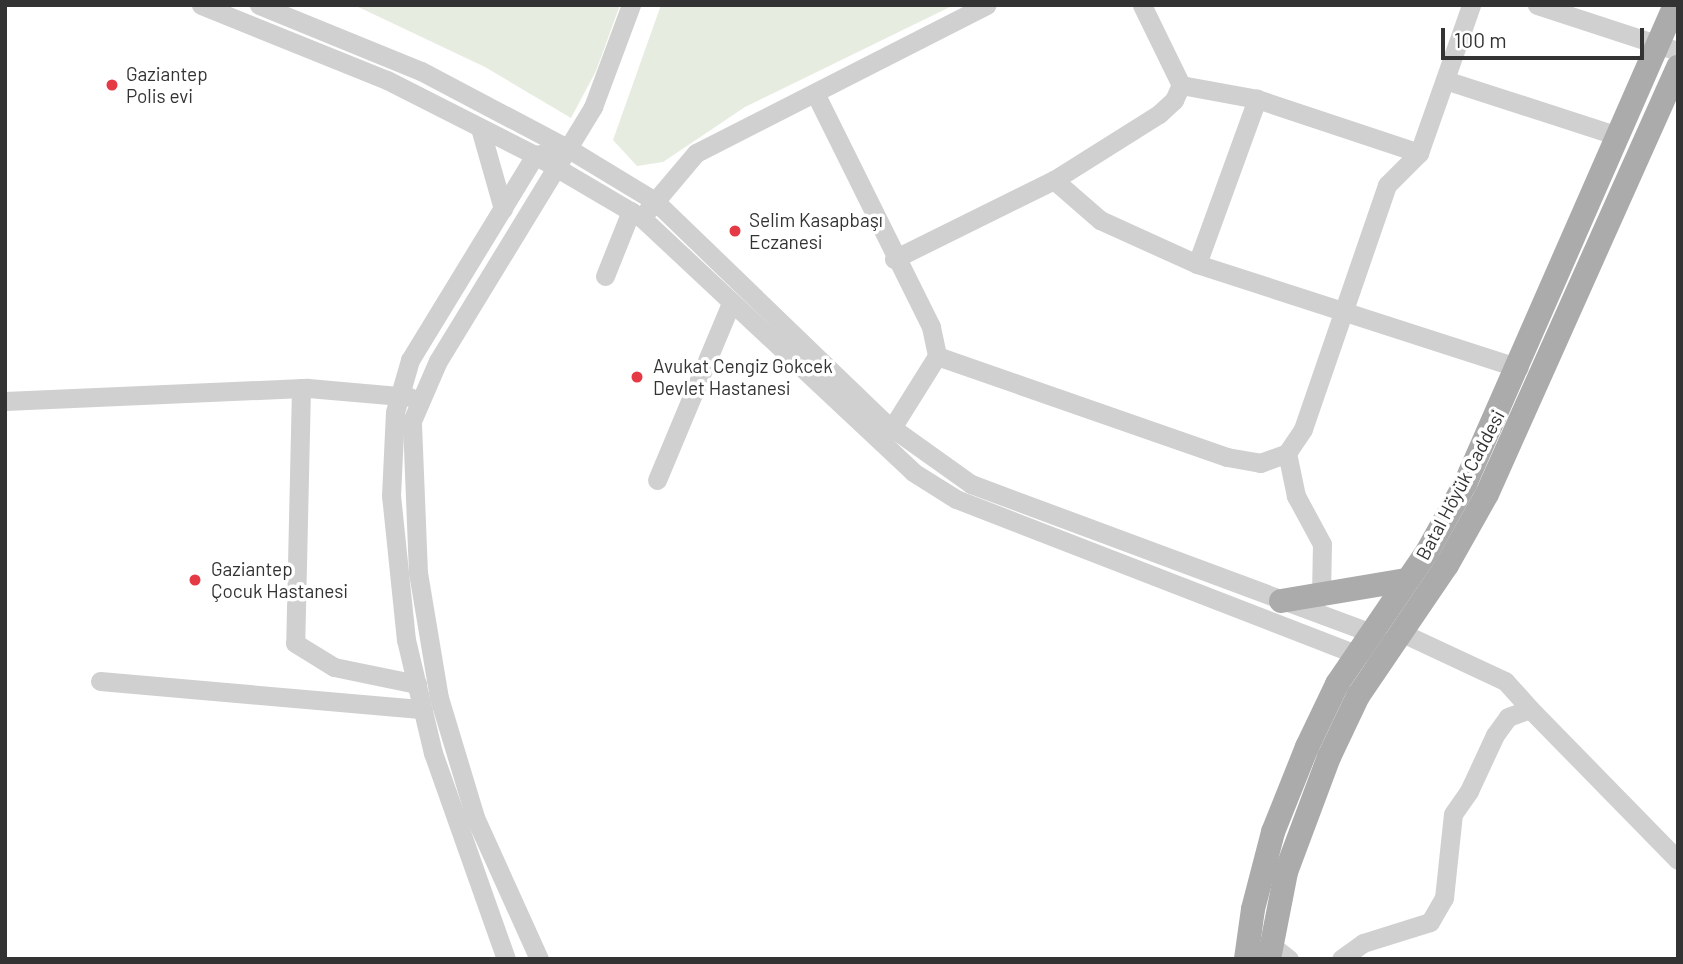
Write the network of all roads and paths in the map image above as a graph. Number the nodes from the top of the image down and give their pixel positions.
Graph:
1 (201, 5) edge
2 (259, 5) edge
3 (631, 5) edge
4 (986, 5) edge
5 (1142, 5) edge
6 (1471, 5) edge
7 (1537, 5) edge
8 (1675, 5) edge
9 (1668, 47) edge
10 (1678, 67) edge
11 (1445, 80) junction
12 (1181, 85) junction
13 (815, 93) junction
14 (1257, 99) junction
15 (480, 128) junction
16 (1618, 136) junction
17 (569, 149) junction
18 (1419, 153) junction
19 (536, 155) junction
20 (559, 169) junction
21 (1054, 180) junction
22 (655, 201) junction
23 (503, 209) junction
24 (636, 215) junction
25 (894, 259) junction
26 (1198, 264) junction
27 (604, 276) dead end
28 (731, 303) junction
29 (1342, 311) junction
30 (937, 356) junction
31 (1519, 368) junction
32 (301, 388) junction
33 (400, 394) junction
34 (421, 400) junction
35 (5, 401) edge
36 (892, 428) junction
37 (1287, 453) junction
38 (657, 480) dead end
39 (1407, 580) junction
40 (1321, 596) junction
41 (1281, 601) junction
42 (1386, 638) junction
43 (1356, 654) junction
44 (100, 681) dead end
45 (417, 684) junction
46 (423, 709) junction
47 (1530, 709) junction
48 (1678, 860) edge
49 (1276, 954) edge
50 (506, 959) edge
51 (539, 959) edge
52 (1246, 959) edge
53 (1341, 959) edge

1 - 15 street
2 - 17 street
3 - 17 street
4 - 13 street
5 - 12 street
6 - 11 street
7 - 9 street
8 - 9 main road, Batal Höyük Caddesi
9 - 16 main road, Batal Höyük Caddesi
10 - 42 main road, Batal Höyük Caddesi
11 - 16 street
11 - 18 street
12 - 14 street
12 - 21 street
13 - 22 street
13 - 25 street
14 - 18 street
14 - 26 street
15 - 19 street
15 - 23 street
16 - 31 main road, Batal Höyük Caddesi
17 - 19 street
17 - 20 street
17 - 22 street
18 - 29 street
19 - 20 street
19 - 23 street
20 - 24 street
20 - 34 street
21 - 25 street
21 - 26 street
22 - 24 street
22 - 36 street
23 - 33 street
24 - 27 street
24 - 28 street
25 - 30 street
26 - 29 street
28 - 38 street
28 - 43 street
29 - 31 street
29 - 37 street
30 - 36 street
30 - 37 street
31 - 39 main road, Batal Höyük Caddesi
32 - 33 street
32 - 35 street
32 - 45 street
33 - 34 street
33 - 45 street
34 - 51 street
36 - 41 street
37 - 40 street
39 - 40 main road
39 - 42 main road, Batal Höyük Caddesi
40 - 41 main road
41 - 42 street
42 - 43 main road, Batal Höyük Caddesi
42 - 47 street
42 - 49 main road, Batal Höyük Caddesi
43 - 52 main road, Batal Höyük Caddesi
44 - 46 street
45 - 46 street
46 - 50 street
47 - 48 street
47 - 53 street

